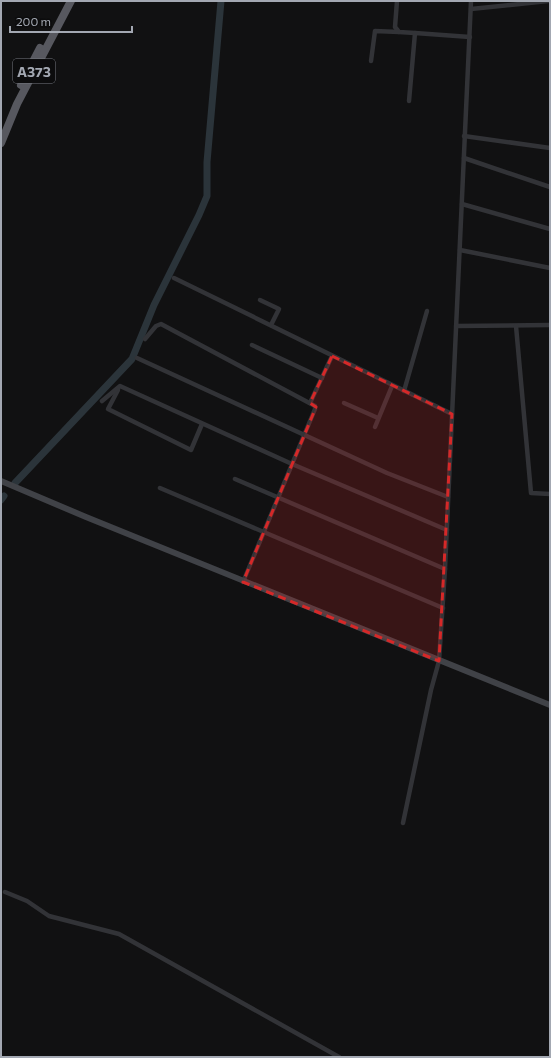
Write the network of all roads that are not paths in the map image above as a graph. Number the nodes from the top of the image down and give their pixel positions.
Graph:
1 (65, 1) edge
2 (71, 1) edge
3 (397, 1) edge
4 (471, 1) edge
5 (548, 1) edge
6 (471, 8) junction
7 (400, 32) junction
8 (415, 33) junction
9 (470, 37) junction
10 (370, 61) dead end
11 (409, 101) dead end
12 (1, 129) edge
13 (464, 136) junction
14 (1, 143) edge
15 (550, 148) edge
16 (464, 158) junction
17 (550, 187) edge
18 (462, 204) junction
19 (550, 230) edge
20 (460, 250) junction
21 (550, 268) edge
22 (174, 278) dead end
23 (260, 300) dead end
24 (427, 311) dead end
25 (271, 325) junction
26 (456, 326) junction
27 (516, 326) junction
28 (550, 326) edge
29 (145, 339) dead end
30 (252, 345) dead end
31 (332, 356) junction
32 (137, 358) dead end
33 (322, 378) junction
34 (119, 386) junction
35 (392, 386) junction
36 (404, 391) junction
37 (102, 401) dead end
38 (310, 403) junction
39 (344, 403) dead end
40 (452, 414) junction
41 (378, 418) junction
42 (202, 424) junction
43 (374, 427) dead end
44 (304, 435) junction
45 (292, 464) junction
46 (235, 479) dead end
47 (1, 481) edge
48 (160, 488) dead end
49 (550, 494) edge
50 (278, 497) junction
51 (448, 497) junction
52 (447, 530) junction
53 (263, 532) junction
54 (445, 569) junction
55 (243, 582) junction
56 (443, 608) junction
57 (439, 661) junction
58 (550, 705) edge
59 (403, 823) dead end
60 (5, 892) dead end
61 (339, 1057) edge

1 - 12 highway, A373
2 - 14 highway, A373
3 - 7 street
4 - 6 street
5 - 6 street
6 - 9 street
7 - 8 street
7 - 10 street
8 - 9 street
8 - 11 street
9 - 13 street
13 - 15 street
13 - 16 street
16 - 17 street
16 - 18 street
18 - 19 street
18 - 20 street
20 - 21 street
20 - 26 street
22 - 25 street
23 - 25 street
24 - 36 street
25 - 31 street
26 - 27 street
26 - 40 street
27 - 28 street
27 - 49 street
29 - 38 street
30 - 33 street
31 - 33 street
31 - 35 street
32 - 44 street
33 - 38 street
34 - 37 street
34 - 42 street
34 - 42 street
35 - 36 street
35 - 41 street
36 - 40 street
38 - 44 street
39 - 41 street
40 - 51 street
41 - 43 street
42 - 45 street
44 - 45 street
44 - 51 street
45 - 50 street
45 - 52 street
46 - 50 street
47 - 55 main road
48 - 53 street
50 - 53 street
50 - 54 street
51 - 52 street
52 - 54 street
53 - 55 street
53 - 56 street
54 - 56 street
55 - 57 main road
56 - 57 street
57 - 58 main road
57 - 59 street
60 - 61 street

